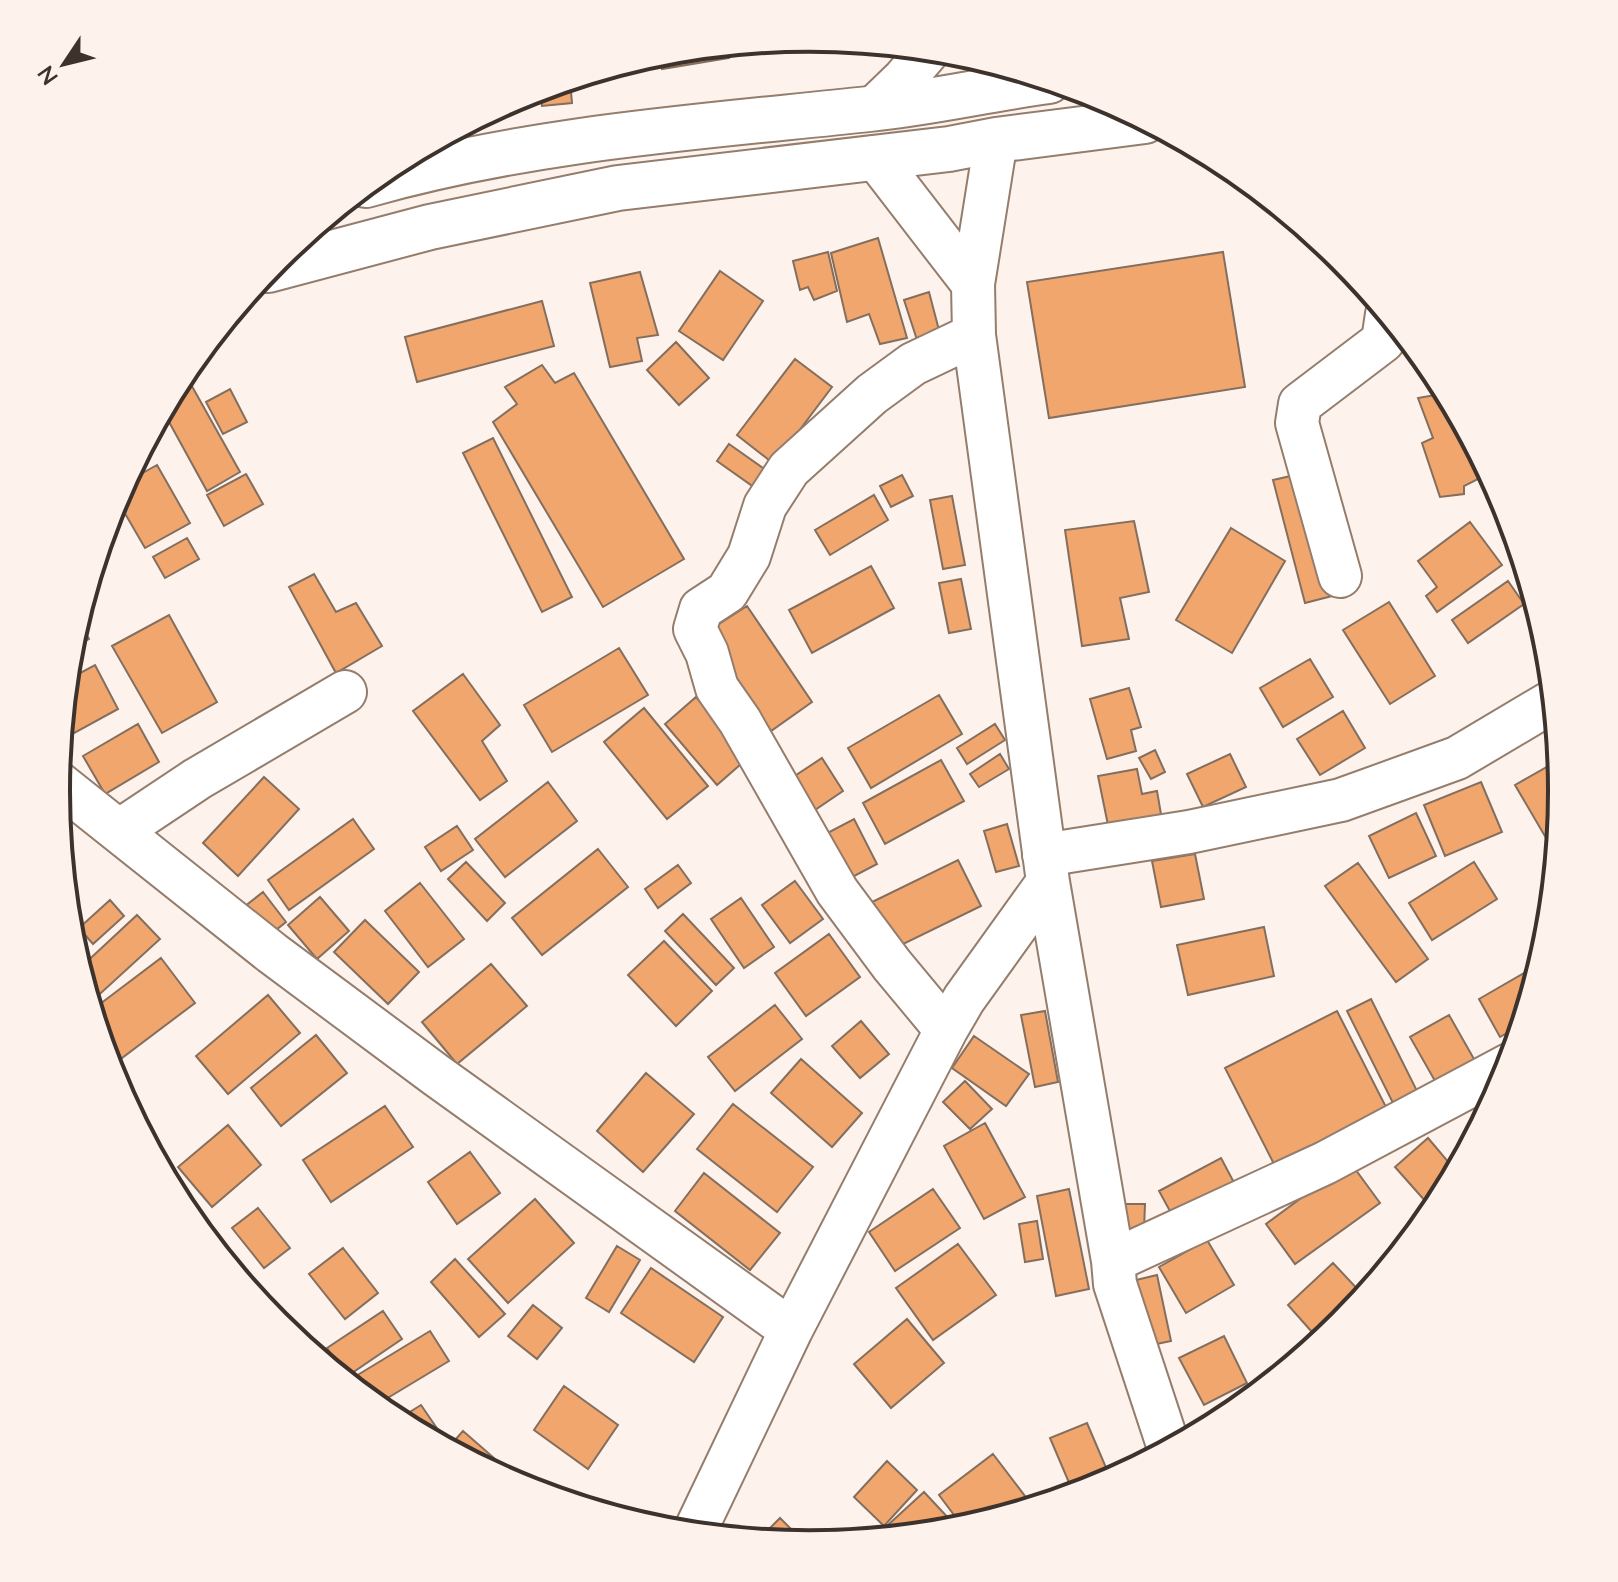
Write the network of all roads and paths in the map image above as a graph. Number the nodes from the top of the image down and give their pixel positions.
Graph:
1 (920, 60) edge
2 (1026, 85) edge
3 (874, 108) junction
4 (1126, 123) edge
5 (996, 140) junction
6 (875, 157) junction
7 (401, 175) edge
8 (290, 264) edge
9 (973, 284) junction
10 (1385, 328) edge
11 (974, 335) junction
12 (1340, 576) dead end
13 (345, 692) dead end
14 (1543, 707) edge
15 (71, 805) edge
16 (119, 831) junction
17 (1046, 868) junction
18 (946, 1030) junction
19 (1492, 1074) edge
20 (1113, 1261) junction
21 (791, 1330) junction
22 (1166, 1438) edge
23 (699, 1522) edge

1 - 3 street
2 - 3 highway
3 - 7 highway
4 - 5 highway
5 - 6 highway
5 - 9 street
6 - 8 highway
6 - 9 street
9 - 11 street
10 - 12 street
11 - 17 street
11 - 18 street
13 - 16 street
14 - 17 street
15 - 16 street
16 - 21 street
17 - 18 street
17 - 20 street
18 - 21 street
19 - 20 street
20 - 22 street
21 - 23 street

